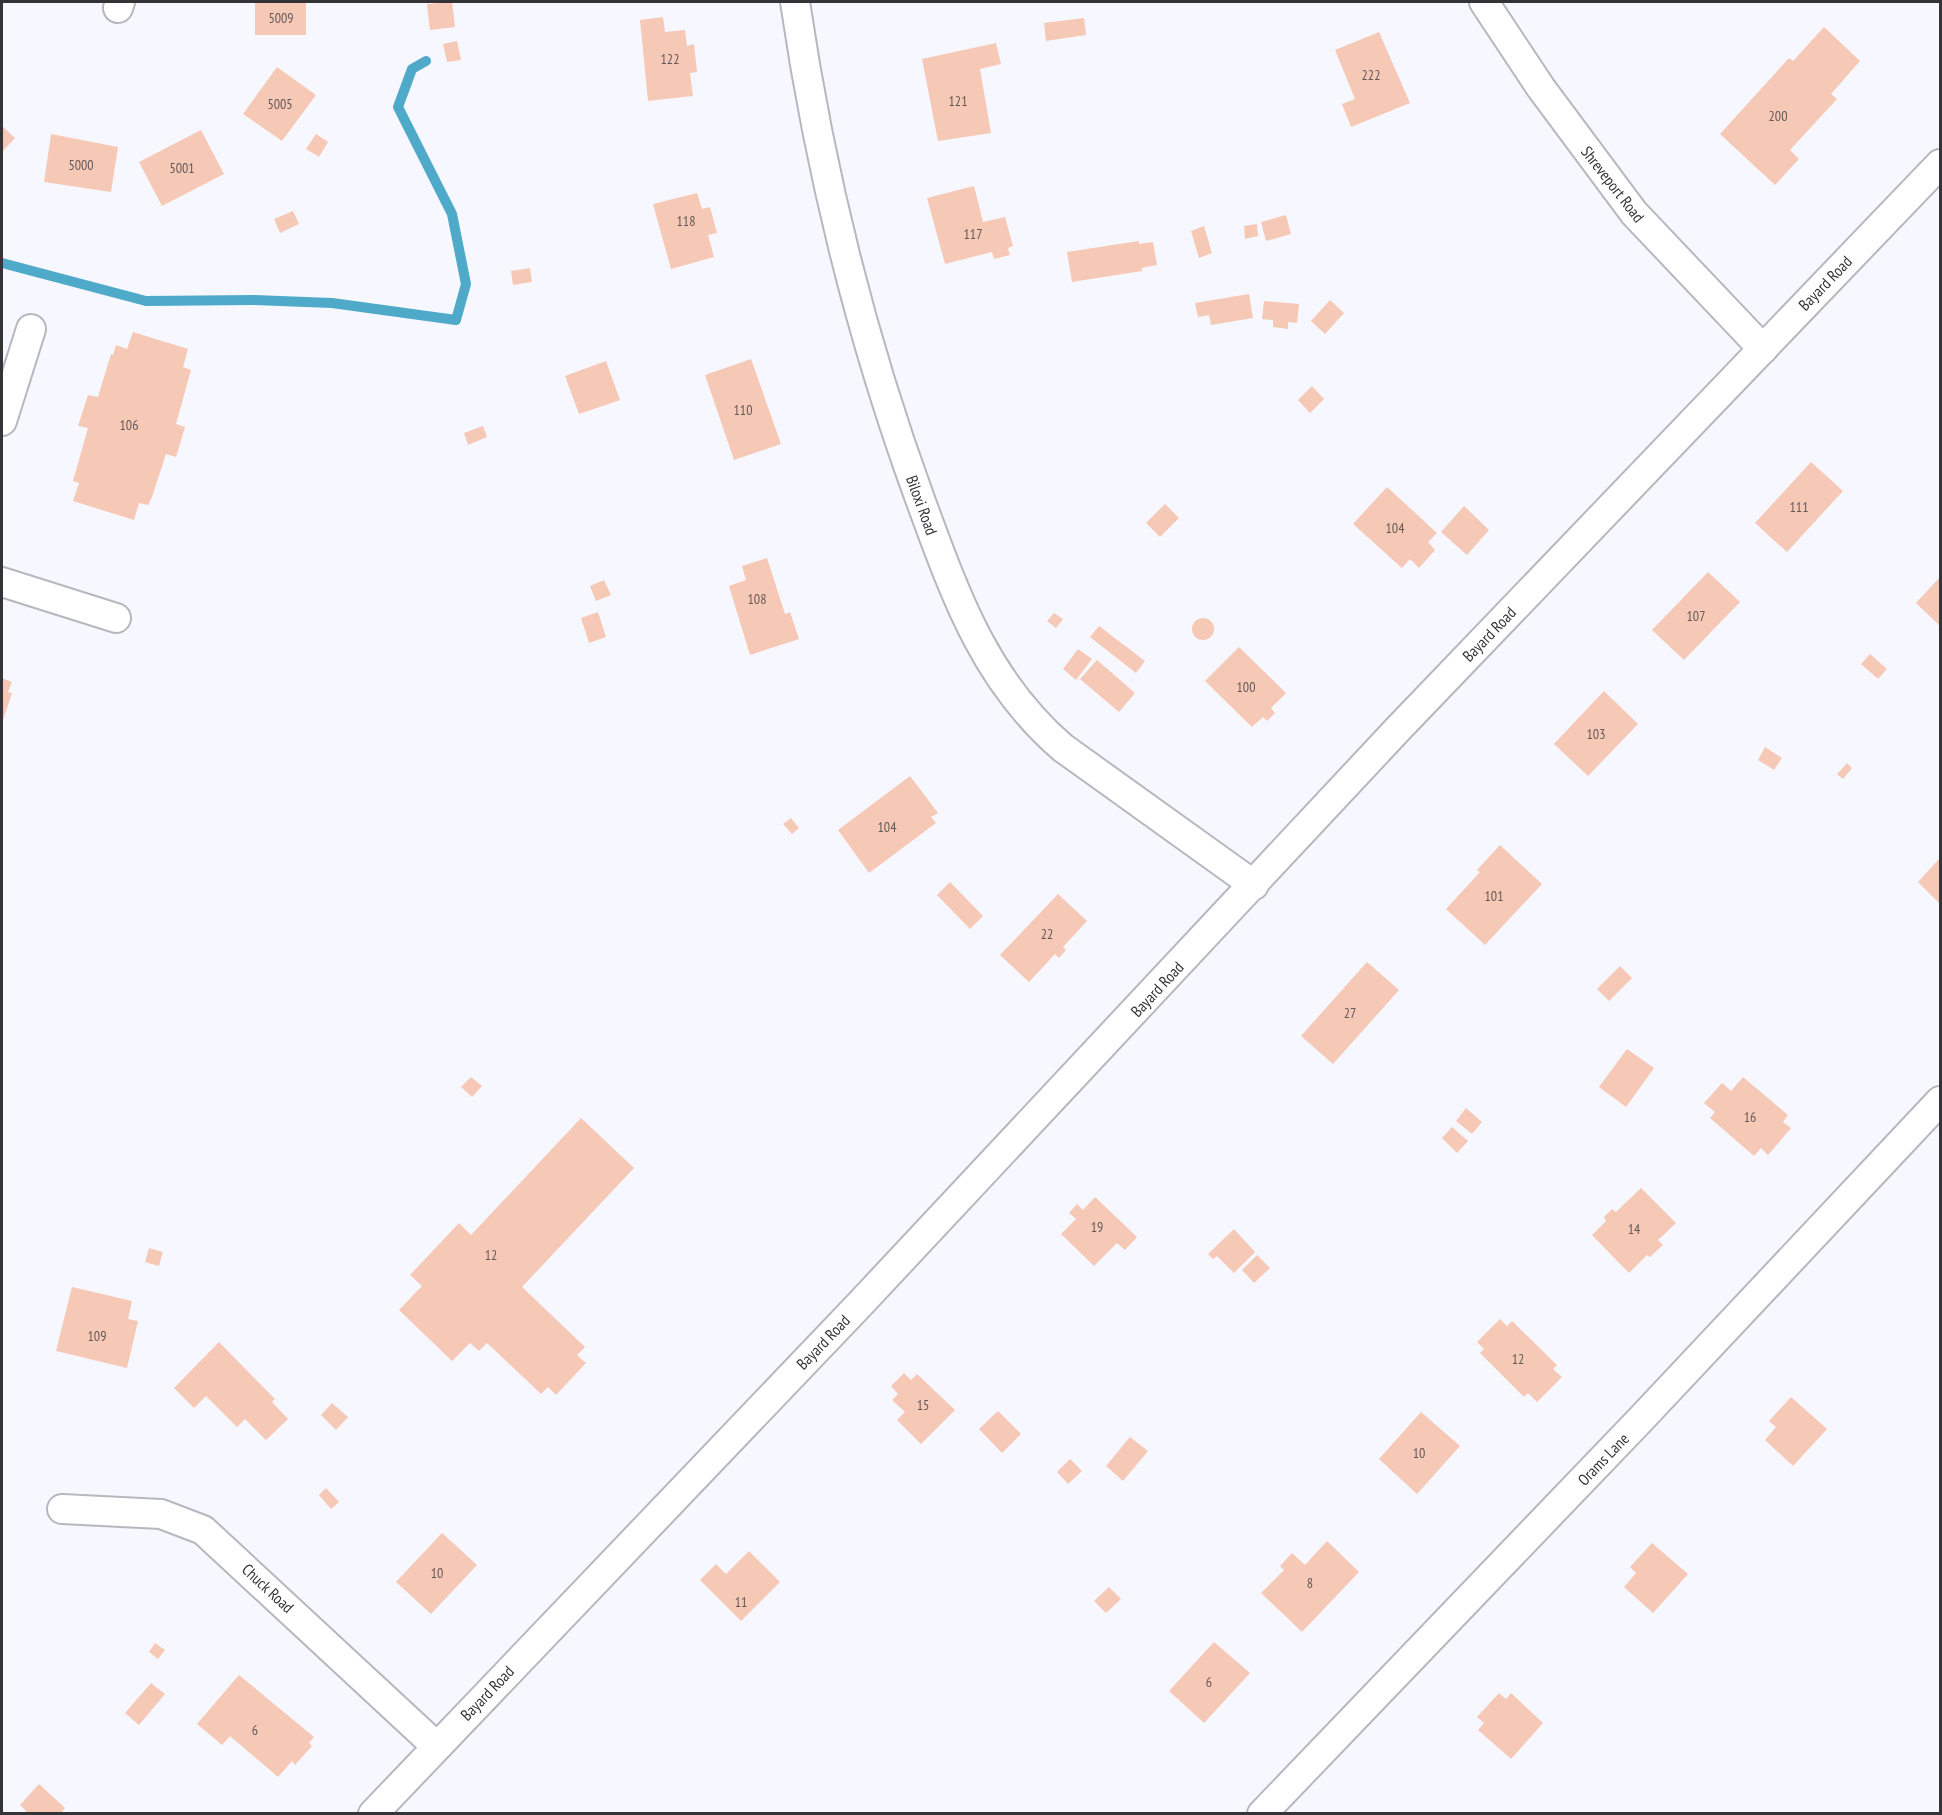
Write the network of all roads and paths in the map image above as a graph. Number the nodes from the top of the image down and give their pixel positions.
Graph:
1 (795, 2) edge
2 (1484, 2) edge
3 (1941, 164) edge
4 (31, 329) dead end
5 (1763, 349) junction
6 (2, 421) edge
7 (2, 582) edge
8 (117, 618) dead end
9 (1254, 885) junction
10 (1941, 1101) edge
11 (62, 1509) dead end
12 (436, 1746) junction
13 (373, 1814) edge
14 (1262, 1814) edge

1 - 9 street, Biloxi Road
2 - 5 street, Shreveport Road
3 - 5 street, Bayard Road
4 - 6 street
5 - 9 street, Bayard Road
7 - 8 street
9 - 12 street, Bayard Road
10 - 14 street, Orams Lane
11 - 12 street, Chuck Road
12 - 13 street, Bayard Road

